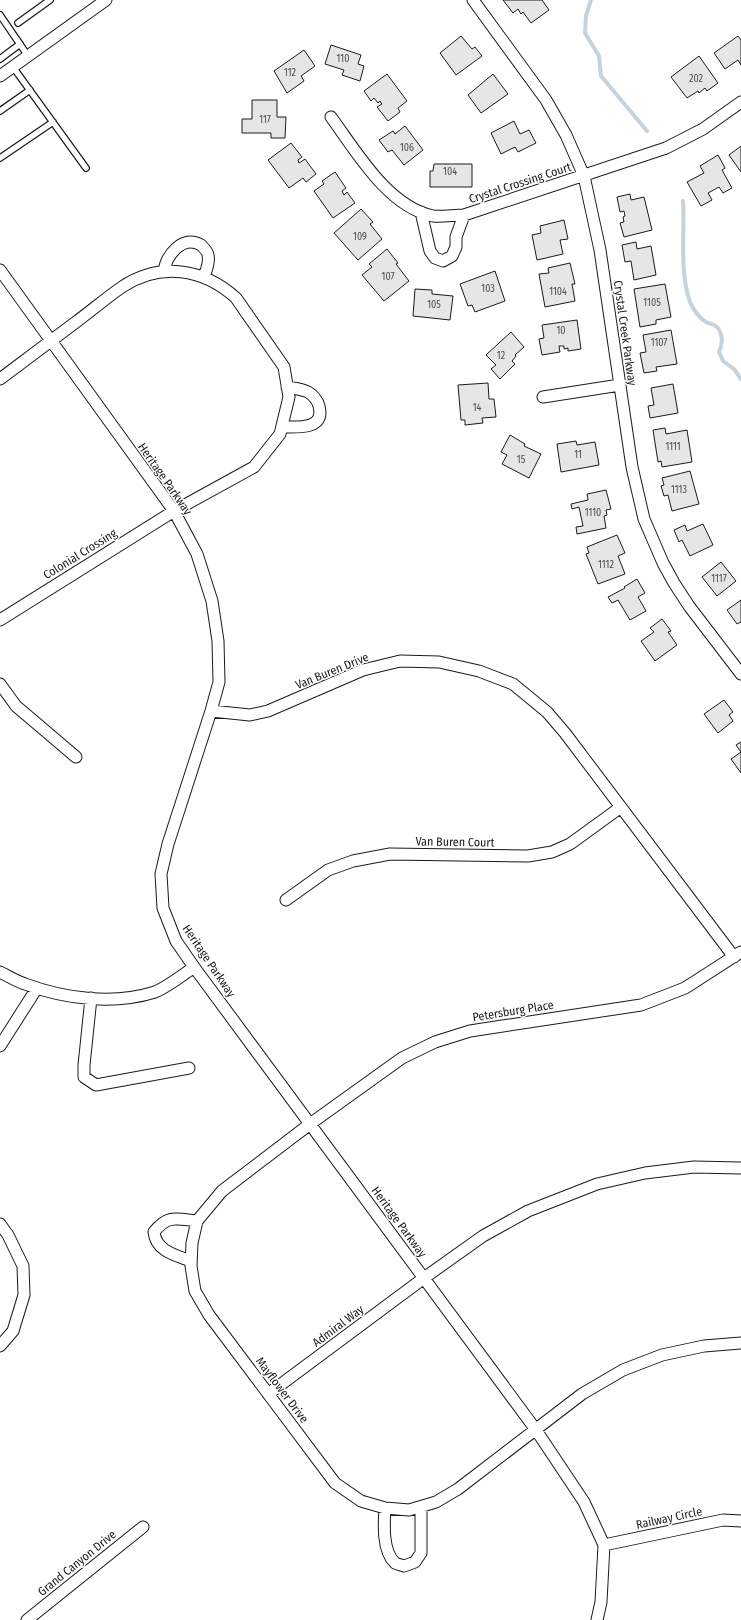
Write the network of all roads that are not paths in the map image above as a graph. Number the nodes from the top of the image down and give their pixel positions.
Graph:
1 (50, 0) edge
2 (473, 0) edge
3 (99, 2) edge
4 (0, 15) edge
5 (18, 23) dead end
6 (20, 44) junction
7 (28, 56) junction
8 (0, 59) edge
9 (13, 66) junction
10 (0, 76) edge
11 (30, 90) junction
12 (741, 102) edge
13 (0, 111) edge
14 (332, 117) dead end
15 (53, 122) junction
16 (0, 158) edge
17 (86, 168) dead end
18 (584, 176) junction
19 (421, 212) junction
20 (464, 215) junction
21 (0, 270) edge
22 (164, 272) junction
23 (204, 277) junction
24 (51, 341) junction
25 (0, 378) edge
26 (620, 385) junction
27 (287, 387) junction
28 (544, 397) dead end
29 (282, 427) junction
30 (174, 511) junction
31 (0, 620) edge
32 (741, 674) edge
33 (0, 684) edge
34 (211, 711) junction
35 (76, 757) dead end
36 (621, 807) junction
37 (286, 900) dead end
38 (738, 954) edge
39 (194, 968) junction
40 (0, 972) edge
41 (36, 988) junction
42 (91, 998) junction
43 (0, 1046) edge
44 (189, 1068) dead end
45 (310, 1124) junction
46 (741, 1168) edge
47 (197, 1221) junction
48 (0, 1224) edge
49 (191, 1261) junction
50 (424, 1278) junction
51 (741, 1343) edge
52 (0, 1346) edge
53 (268, 1394) junction
54 (536, 1430) junction
55 (421, 1507) junction
56 (385, 1508) junction
57 (741, 1521) edge
58 (143, 1527) dead end
59 (604, 1545) junction
60 (27, 1620) edge
61 (597, 1620) edge

1 - 5 lane
2 - 18 street, Crystal Creek Parkway
3 - 7 street
4 - 6 lane
6 - 7 lane
6 - 8 lane
7 - 9 street
9 - 10 street
9 - 11 lane
11 - 13 lane
11 - 15 lane
12 - 18 street, Crystal Crossing Court
14 - 19 street, Crystal Crossing Court
15 - 16 lane
15 - 17 lane
18 - 20 street, Crystal Crossing Court
18 - 26 street, Crystal Creek Parkway
19 - 20 street, Crystal Crossing Court
19 - 20 street, Crystal Crossing Court
21 - 24 street, Heritage Parkway
22 - 23 street, Colonial Crossing
22 - 23 street
22 - 24 street, Colonial Crossing
23 - 27 street, Colonial Crossing
24 - 25 street, Colonial Crossing
24 - 30 street, Heritage Parkway
26 - 28 street
26 - 32 street, Crystal Creek Parkway
27 - 29 street, Colonial Crossing
27 - 29 street
29 - 30 street, Colonial Crossing
30 - 31 street, Colonial Crossing
30 - 34 street, Heritage Parkway
33 - 35 street
34 - 36 street, Van Buren Drive
34 - 39 street, Heritage Parkway
36 - 37 street, Van Buren Court
36 - 38 street, Petersburg Place
38 - 45 street, Petersburg Place
39 - 42 street
39 - 45 street, Heritage Parkway
40 - 41 street
41 - 42 street
41 - 43 street
42 - 44 street
45 - 47 street, Mayflower Drive
45 - 50 street, Heritage Parkway
46 - 50 street, Admiral Way
47 - 49 street, Mayflower Drive
47 - 49 street
48 - 52 street
49 - 53 street, Mayflower Drive
50 - 53 street, Admiral Way
50 - 54 street, Heritage Parkway
51 - 54 street, Mayflower Drive
53 - 56 street, Mayflower Drive
54 - 55 street, Mayflower Drive
54 - 59 street, Heritage Parkway
55 - 56 street, Mayflower Drive
55 - 56 street
57 - 59 street, Railway Circle
58 - 60 street, Grand Canyon Drive
59 - 61 street, Heritage Parkway

